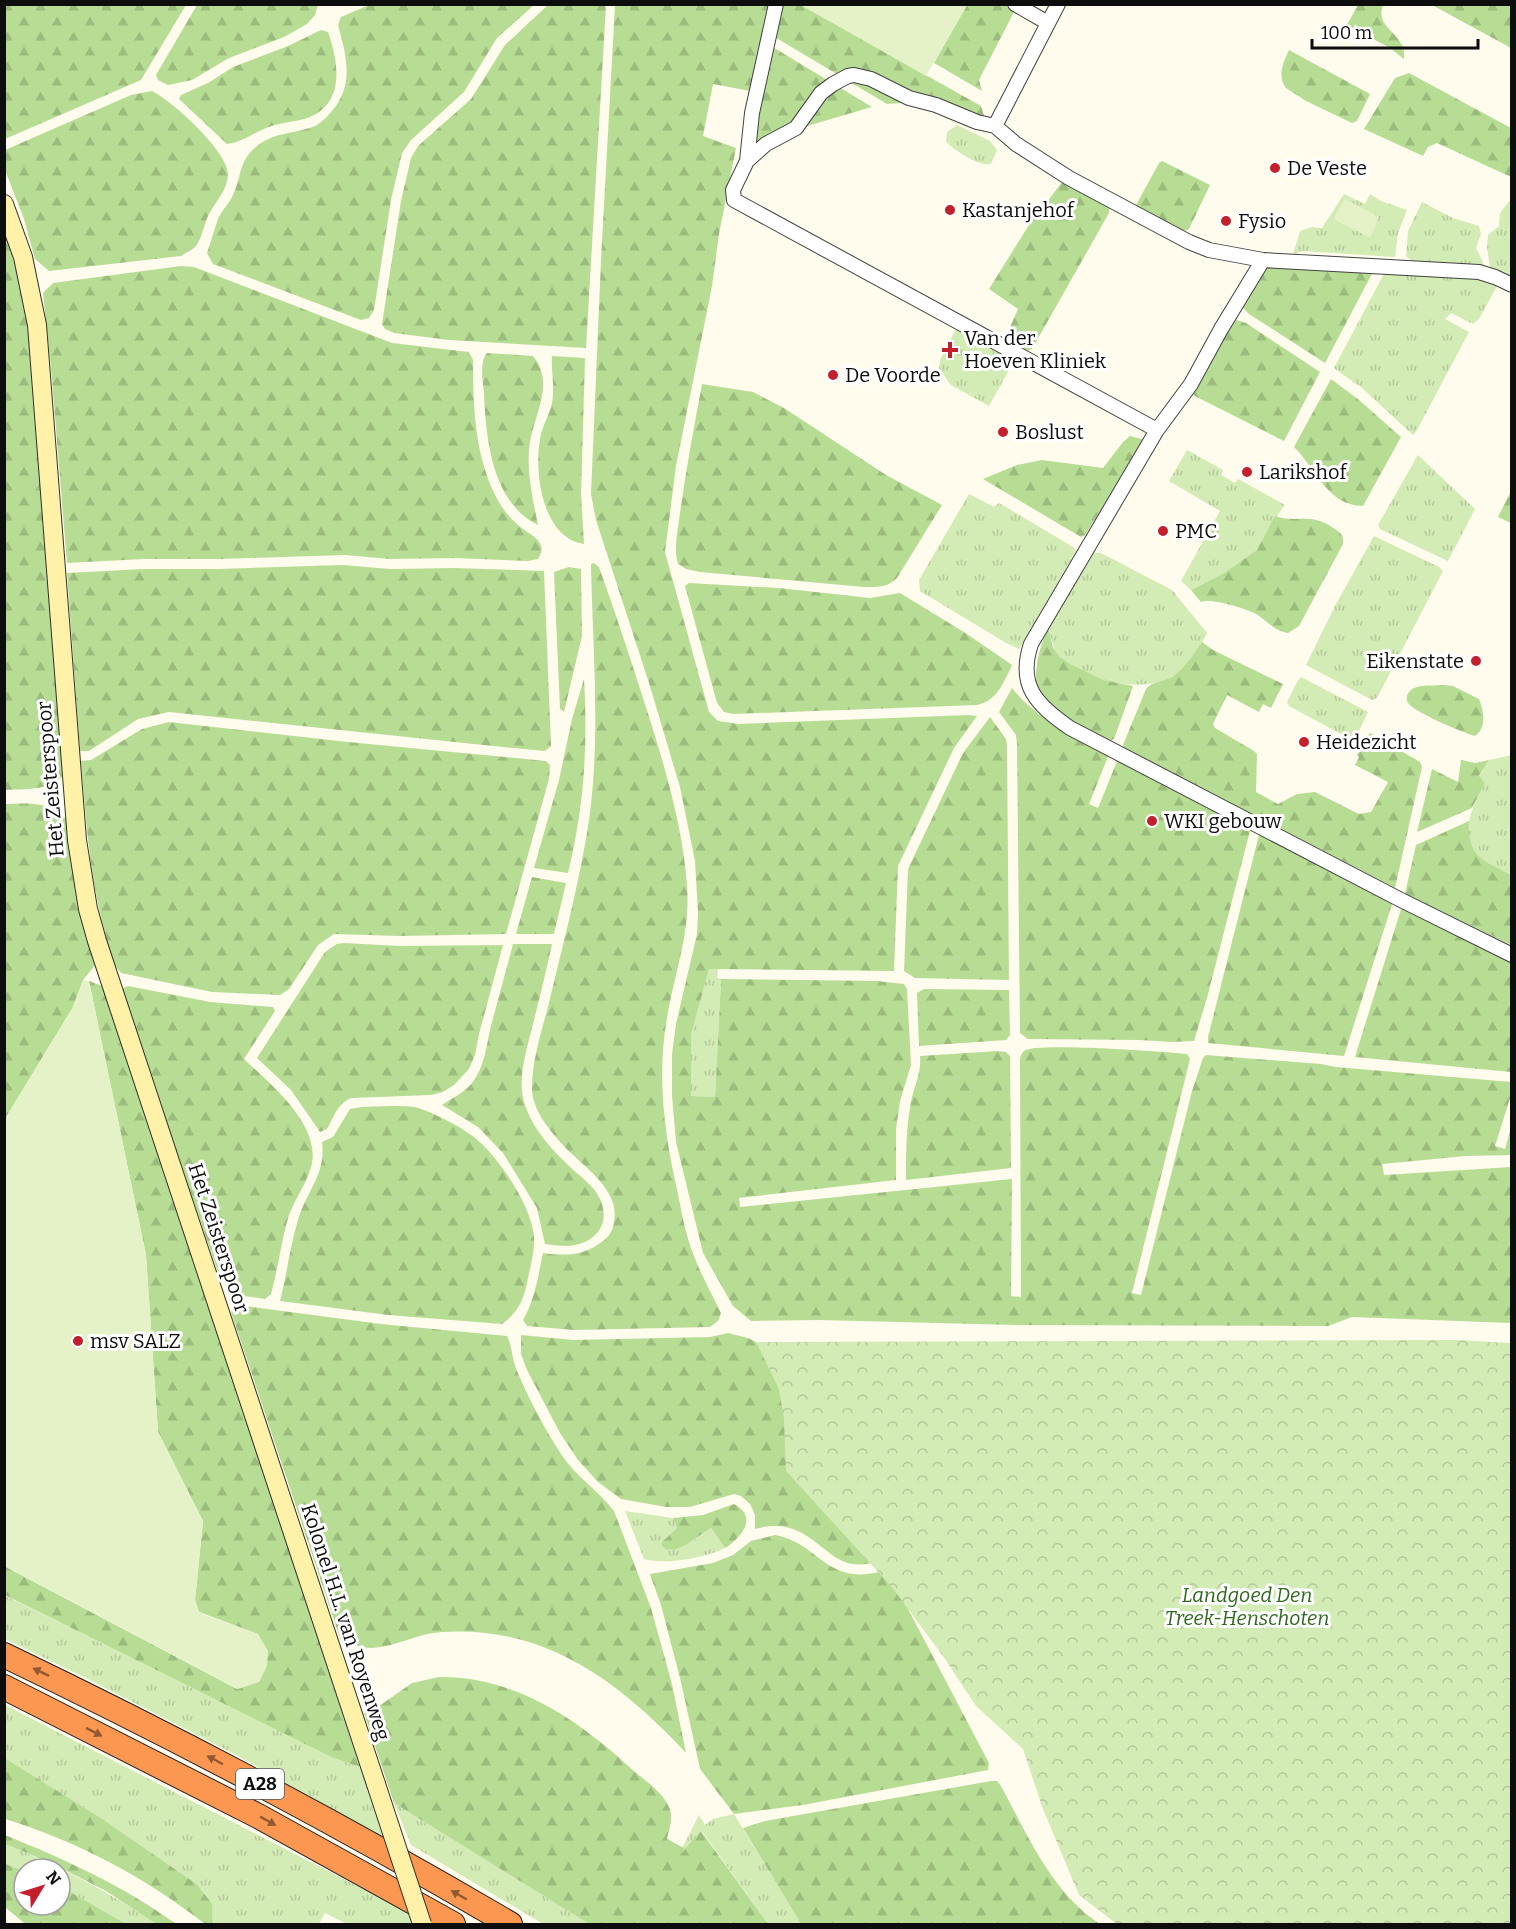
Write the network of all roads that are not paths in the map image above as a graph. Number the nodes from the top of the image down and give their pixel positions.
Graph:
1 (776, 4) edge
2 (1015, 4) edge
3 (1058, 4) edge
4 (1048, 23) junction
5 (995, 126) junction
6 (747, 161) junction
7 (4, 204) edge
8 (1263, 260) junction
9 (1512, 285) edge
10 (1158, 430) junction
11 (1512, 955) edge
12 (227, 1334) joint
13 (4, 1654) edge
14 (4, 1687) edge
15 (422, 1924) edge
16 (453, 1924) edge
17 (510, 1924) edge

1 - 6 street
2 - 4 street
3 - 4 street
4 - 5 street
5 - 6 street
5 - 8 street
6 - 10 street
7 - 12 street, Het Zeisterspoor
8 - 9 street
8 - 10 street
10 - 11 street
12 - 15 street, Kolonel H.L. van Royenweg, bridge
17 -> 13 highway, A28
14 -> 16 highway, A28

